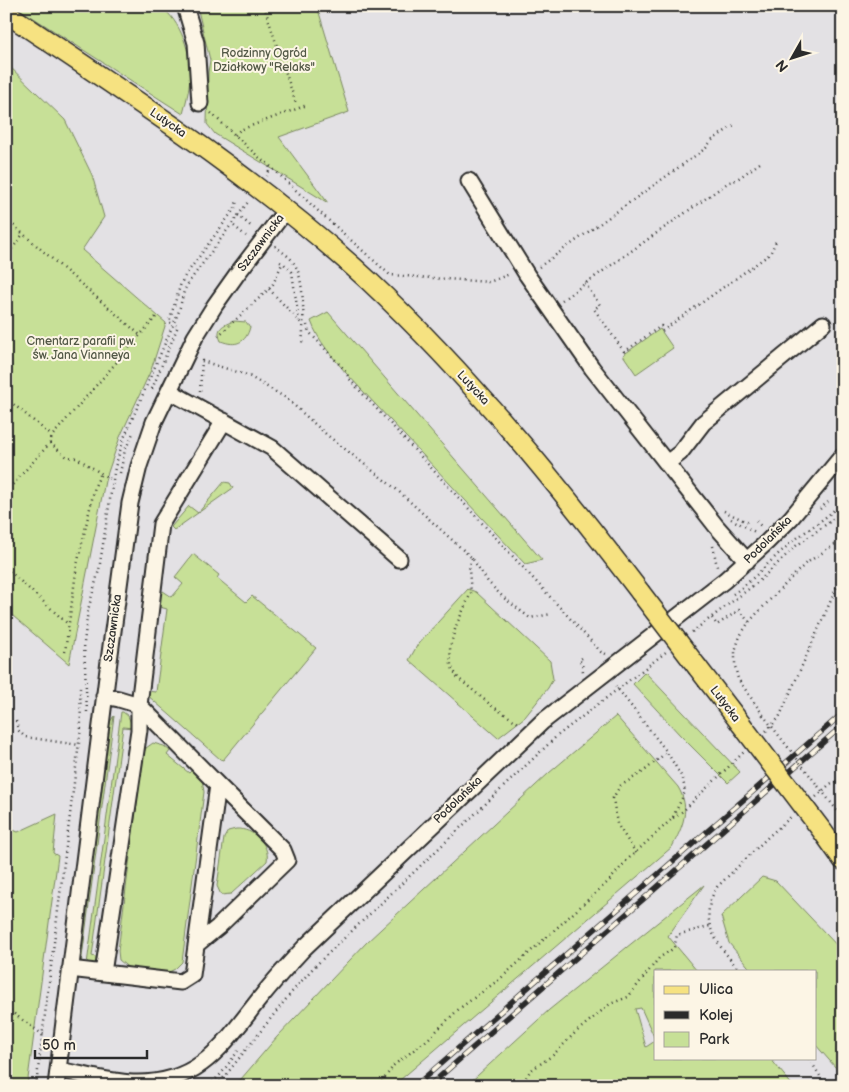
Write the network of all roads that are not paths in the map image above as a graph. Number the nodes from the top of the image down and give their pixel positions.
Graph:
1 (185, 6) edge
2 (6, 13) edge
3 (200, 103) road end
4 (469, 181) dead end
5 (286, 210) junction
6 (823, 324) dead end
7 (169, 391) junction
8 (224, 422) junction
9 (843, 455) edge
10 (667, 463) junction
11 (399, 560) dead end
12 (748, 561) junction
13 (104, 696) junction
14 (139, 705) junction
15 (218, 785) junction
16 (843, 860) edge
17 (196, 945) junction
18 (70, 969) junction
19 (104, 973) junction
20 (58, 1070) junction
21 (56, 1086) edge

1 - 3 street
2 - 5 main road, Lutycka
4 - 10 street
5 - 7 street, Szczawnicka
5 - 16 main road, Lutycka, bridge
6 - 10 street
7 - 8 street
7 - 13 street, Szczawnicka
8 - 11 street
8 - 14 street
9 - 12 street, Podolańska
10 - 12 street
12 - 20 street, Podolańska
13 - 14 street
13 - 18 street, Szczawnicka
14 - 15 street
14 - 19 street
15 - 17 street
15 - 17 street
17 - 19 street
18 - 19 street
18 - 20 street, Szczawnicka
20 - 21 street, Szczawnicka

